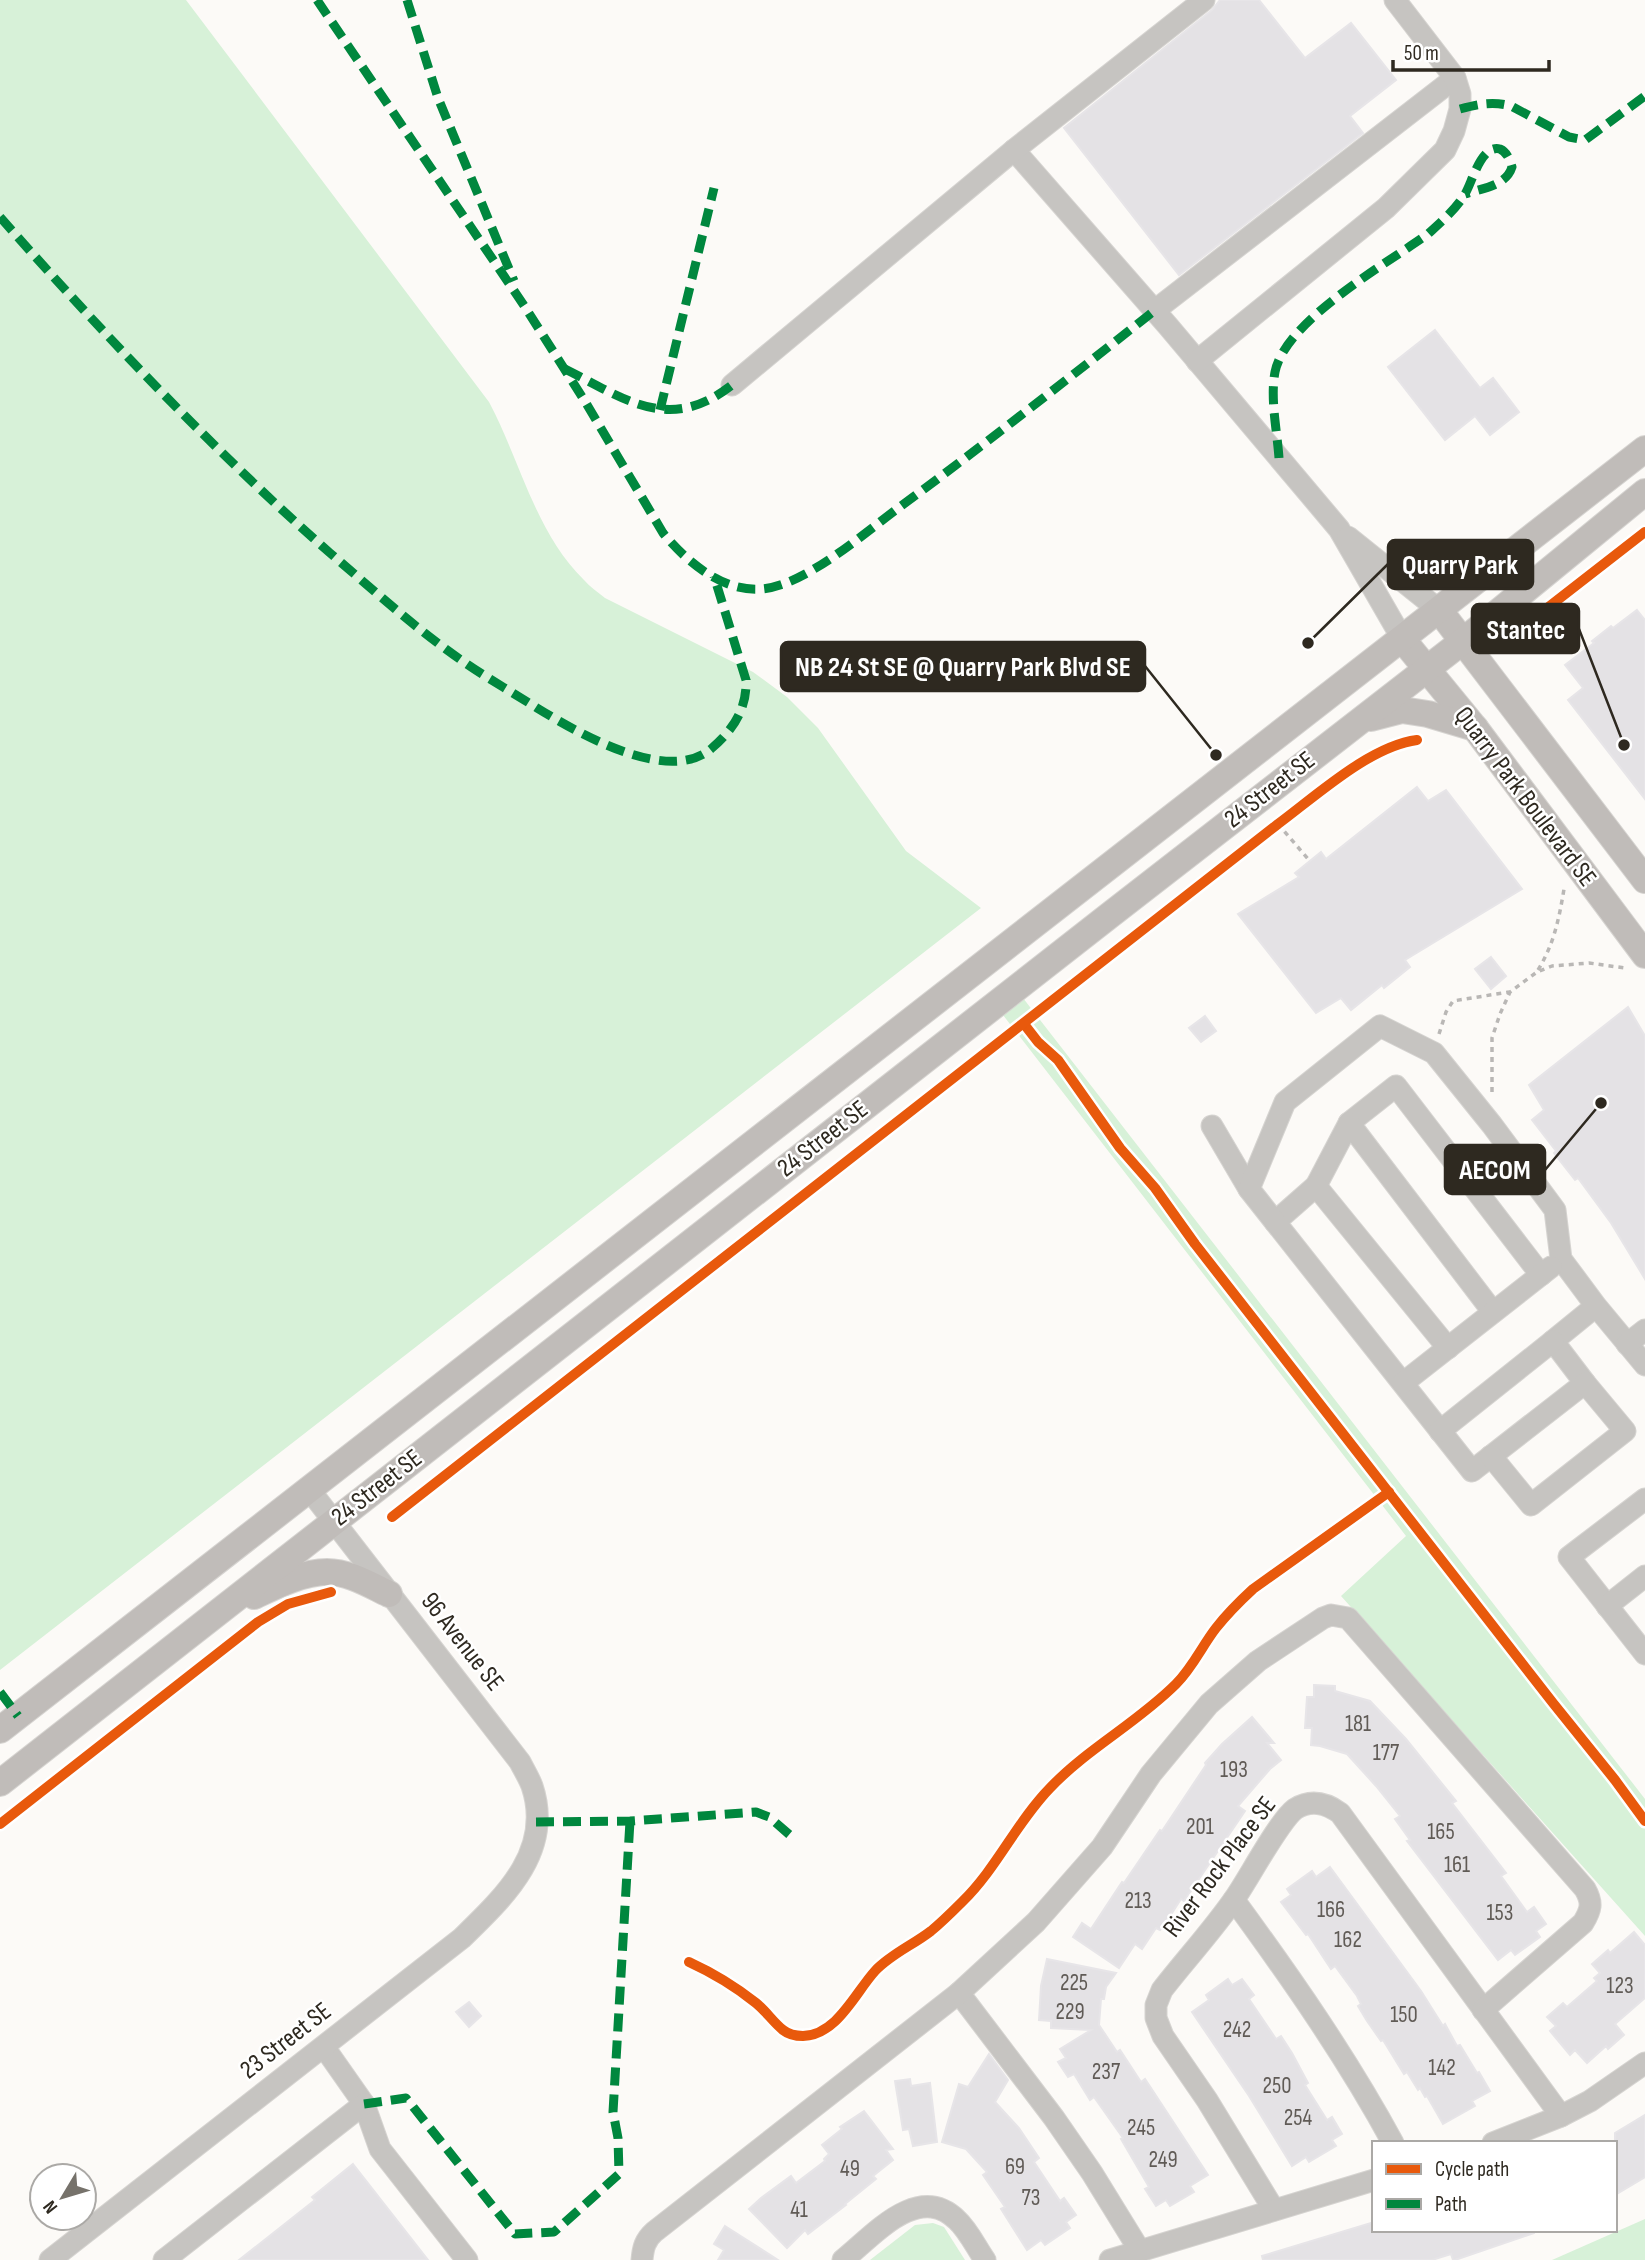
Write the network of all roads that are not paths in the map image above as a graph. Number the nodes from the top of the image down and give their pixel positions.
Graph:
1 (1204, 0) edge
2 (1395, 0) edge
3 (1455, 78) junction
4 (1014, 150) junction
5 (1154, 311) junction
6 (1197, 361) junction
7 (732, 385) dead end
8 (1645, 449) edge
9 (1645, 492) edge
10 (1339, 529) junction
11 (1439, 610) junction
12 (1403, 640) junction
13 (1463, 641) junction
14 (1427, 670) junction
15 (1361, 720) junction
16 (1475, 728) junction
17 (1645, 880) edge
18 (1635, 962) edge
19 (1349, 1123) junction
20 (1212, 1126) dead end
21 (1316, 1186) junction
22 (1249, 1189) junction
23 (1275, 1222) junction
24 (1561, 1259) junction
25 (1541, 1275) junction
26 (1596, 1306) junction
27 (1493, 1312) junction
28 (1645, 1330) edge
29 (1553, 1341) junction
30 (1627, 1344) junction
31 (1448, 1348) junction
32 (1645, 1365) edge
33 (1403, 1383) junction
34 (1585, 1383) junction
35 (1440, 1431) junction
36 (1492, 1456) junction
37 (308, 1488) junction
38 (1645, 1499) edge
39 (333, 1522) junction
40 (1645, 1576) edge
41 (389, 1594) junction
42 (1607, 1606) junction
43 (218, 1614) junction
44 (1645, 1654) edge
45 (0, 1730) edge
46 (0, 1783) edge
47 (533, 1845) joint
48 (1234, 1900) junction
49 (959, 1993) junction
50 (1483, 2010) junction
51 (324, 2047) junction
52 (1645, 2063) edge
53 (364, 2104) junction
54 (1561, 2116) junction
55 (1392, 2141) edge
56 (1498, 2141) edge
57 (1372, 2181) edge
58 (1275, 2210) junction
59 (1140, 2251) junction
60 (50, 2260) edge
61 (164, 2260) edge
62 (467, 2260) edge
63 (642, 2260) edge
64 (843, 2260) edge
65 (985, 2260) edge
66 (1110, 2260) edge

1 - 4 street
2 - 3 street
3 - 5 street
3 - 6 street
4 - 5 street
4 - 7 street
5 - 6 street
6 - 10 street
8 - 11 main road, 24 Street SE
9 - 13 main road, 24 Street SE
10 - 11 street
10 - 12 street
11 - 12 main road, 24 Street SE
11 - 13 main road, Quarry Park Boulevard SE
12 - 14 main road, Quarry Park Boulevard SE
12 - 37 main road, 24 Street SE
13 - 14 main road, 24 Street SE
13 - 17 main road, Quarry Park Boulevard SE
14 - 15 main road, 24 Street SE
14 - 16 main road, Quarry Park Boulevard SE
15 - 16 main road
15 - 39 main road, 24 Street SE
16 - 18 main road, Quarry Park Boulevard SE
19 - 21 street
19 - 25 street
19 - 27 street
20 - 22 street
21 - 23 street
21 - 31 street
22 - 23 street
22 - 24 street
23 - 33 street
24 - 25 street
24 - 26 street
25 - 27 street
26 - 29 street
26 - 30 street
27 - 31 street
28 - 30 street
29 - 34 street
29 - 35 street
30 - 32 street
31 - 33 street
33 - 35 street
34 - 36 street
34 - 36 street
35 - 36 street
37 - 39 street, 96 Avenue SE
37 - 45 main road, 24 Street SE
38 - 42 street
39 - 41 street, 96 Avenue SE
39 - 43 main road, 24 Street SE
40 - 42 street
41 - 43 main road
41 - 47 street, 96 Avenue SE
42 - 44 street
43 - 46 main road, 24 Street SE
47 - 51 street, 23 Street SE
48 - 50 street, River Rock Place SE
48 - 55 street
48 - 58 street, River Rock Place SE
49 - 50 street
49 - 59 street
49 - 63 street
50 - 54 street, River Rock Place SE
51 - 53 street
51 - 60 street, 23 Street SE
52 - 54 street
53 - 61 street
53 - 62 street
54 - 56 street
57 - 58 street
58 - 59 street
59 - 66 street
64 - 65 street

